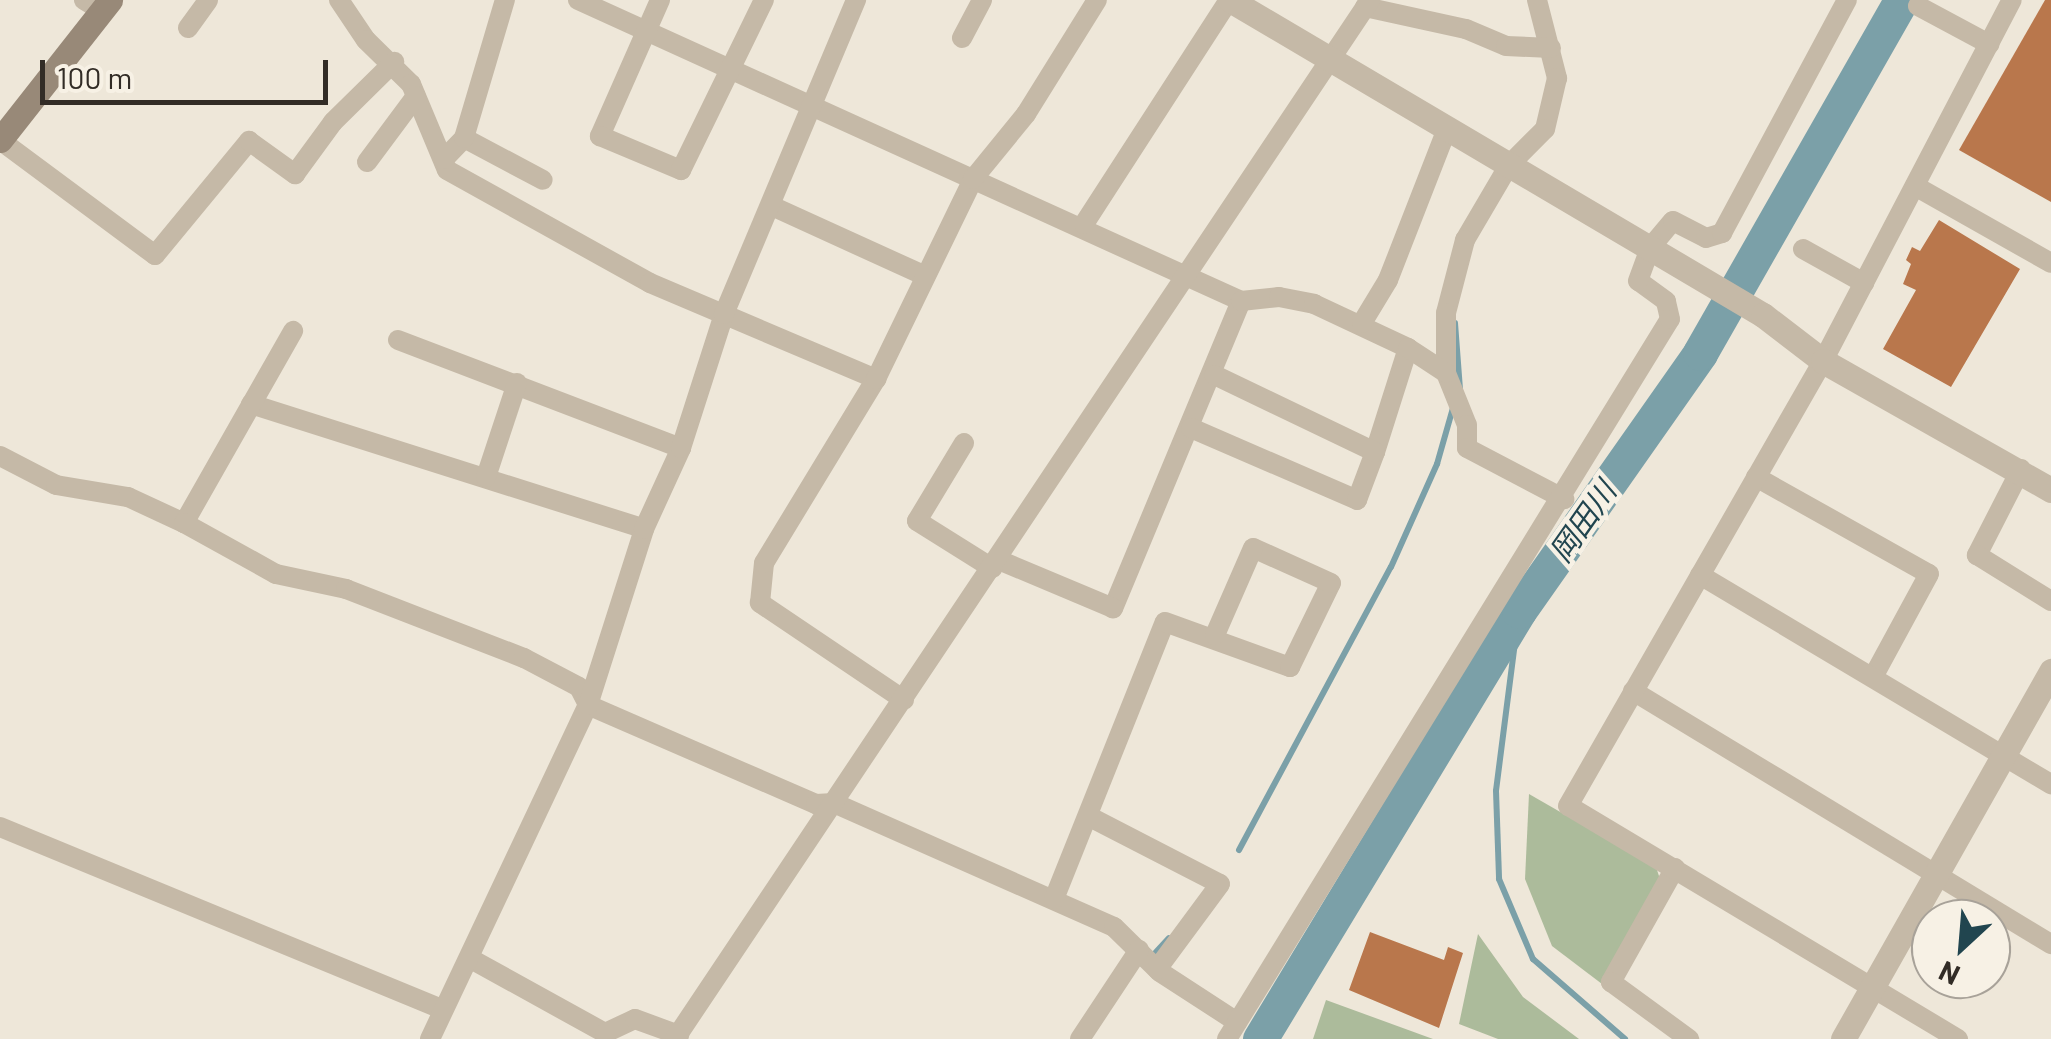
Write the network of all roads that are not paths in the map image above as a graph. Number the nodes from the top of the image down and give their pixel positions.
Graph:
1 (340, 0) edge
2 (506, 0) edge
3 (578, 0) edge
4 (660, 0) edge
5 (764, 0) edge
6 (856, 0) edge
7 (982, 0) edge
8 (1097, 0) edge
9 (1229, 0) edge
10 (1537, 0) edge
11 (1846, 0) edge
12 (2012, 0) edge
13 (207, 1) edge
14 (98, 4) edge
15 (1368, 4) edge
16 (1918, 6) dead end
17 (218, 22) dead end
18 (188, 28) dead end
19 (642, 32) junction
20 (962, 38) dead end
21 (1989, 44) junction
22 (1551, 48) junction
23 (1330, 60) junction
24 (394, 62) junction
25 (732, 74) junction
26 (416, 96) junction
27 (814, 108) junction
28 (1447, 128) junction
29 (464, 138) junction
30 (0, 140) edge
31 (444, 159) junction
32 (367, 162) dead end
33 (1510, 165) junction
34 (973, 179) junction
35 (543, 180) dead end
36 (1915, 186) junction
37 (774, 207) junction
38 (1084, 224) junction
39 (1650, 248) junction
40 (1803, 249) dead end
41 (2051, 263) edge
42 (921, 274) junction
43 (1189, 274) junction
44 (1864, 283) junction
45 (1241, 300) junction
46 (724, 314) junction
47 (1362, 323) junction
48 (293, 332) dead end
49 (398, 340) dead end
50 (1408, 348) junction
51 (1823, 360) junction
52 (1446, 372) junction
53 (1214, 375) junction
54 (876, 379) junction
55 (517, 384) junction
56 (252, 404) junction
57 (1191, 428) junction
58 (964, 443) dead end
59 (681, 448) junction
60 (1374, 452) junction
61 (0, 456) edge
62 (2021, 468) junction
63 (1756, 477) junction
64 (486, 478) junction
65 (2051, 490) edge
66 (1564, 499) junction
67 (184, 523) junction
68 (644, 529) junction
69 (996, 564) junction
70 (1700, 575) junction
71 (2051, 601) edge
72 (1215, 635) junction
73 (2051, 670) edge
74 (1873, 677) junction
75 (1633, 691) junction
76 (904, 700) junction
77 (588, 706) junction
78 (2005, 758) junction
79 (2051, 784) edge
80 (834, 803) junction
81 (1090, 818) junction
82 (0, 827) edge
83 (1675, 868) junction
84 (1936, 879) junction
85 (1054, 899) junction
86 (2051, 944) edge
87 (1139, 950) junction
88 (470, 959) junction
89 (1157, 968) junction
90 (1871, 988) junction
91 (444, 1010) junction
92 (1232, 1030) edge
93 (677, 1037) edge
94 (430, 1039) edge
95 (1080, 1039) edge
96 (1690, 1039) edge
97 (1843, 1039) edge
98 (1958, 1039) edge

1 - 24 street
2 - 29 street
3 - 19 street
4 - 19 street
5 - 25 street
6 - 27 street
7 - 20 street
8 - 34 street
9 - 23 street
9 - 38 street
10 - 22 street
11 - 39 street
12 - 21 street
13 - 17 street
13 - 18 street
14 - 30 main road
15 - 22 street
15 - 23 street
16 - 21 street
19 - 25 street
19 - 25 street
21 - 36 street
22 - 33 street
23 - 28 street
23 - 43 street
24 - 26 street
24 - 30 street
25 - 27 street
26 - 31 street
26 - 32 street
27 - 34 street
27 - 37 street
28 - 33 street
28 - 47 street
29 - 31 street
29 - 35 street
31 - 46 street
33 - 39 street
33 - 52 street
34 - 38 street
34 - 42 street
36 - 41 street
36 - 44 street
37 - 42 street
37 - 46 street
38 - 43 street
39 - 51 street
39 - 66 street
40 - 44 street
42 - 54 street
43 - 45 street
43 - 69 street
44 - 51 street
45 - 47 street
45 - 53 street
46 - 54 street
46 - 59 street
47 - 50 street
48 - 56 street
49 - 55 street
50 - 52 street
50 - 60 street
51 - 62 street
51 - 63 street
52 - 66 street
53 - 57 street
53 - 60 street
54 - 76 street
55 - 59 street
55 - 64 street
56 - 64 street
56 - 67 street
57 - 60 street
57 - 69 street
58 - 69 street
59 - 68 street
61 - 67 street
62 - 65 street
62 - 71 street
63 - 70 street
63 - 74 street
64 - 68 street
66 - 92 street
67 - 77 street
68 - 77 street
69 - 76 street
70 - 74 street
70 - 75 street
72 - 72 street
72 - 81 street
73 - 78 street
74 - 78 street
75 - 83 street
75 - 84 street
76 - 80 street
77 - 80 street
77 - 88 street
78 - 79 street
78 - 84 street
80 - 85 street
80 - 93 street
81 - 85 street
81 - 89 street
82 - 91 street
83 - 90 street
83 - 96 street
84 - 86 street
84 - 90 street
85 - 87 street
87 - 89 street
87 - 95 street
88 - 91 street
88 - 93 street
89 - 92 street
90 - 97 street
90 - 98 street
91 - 94 street

